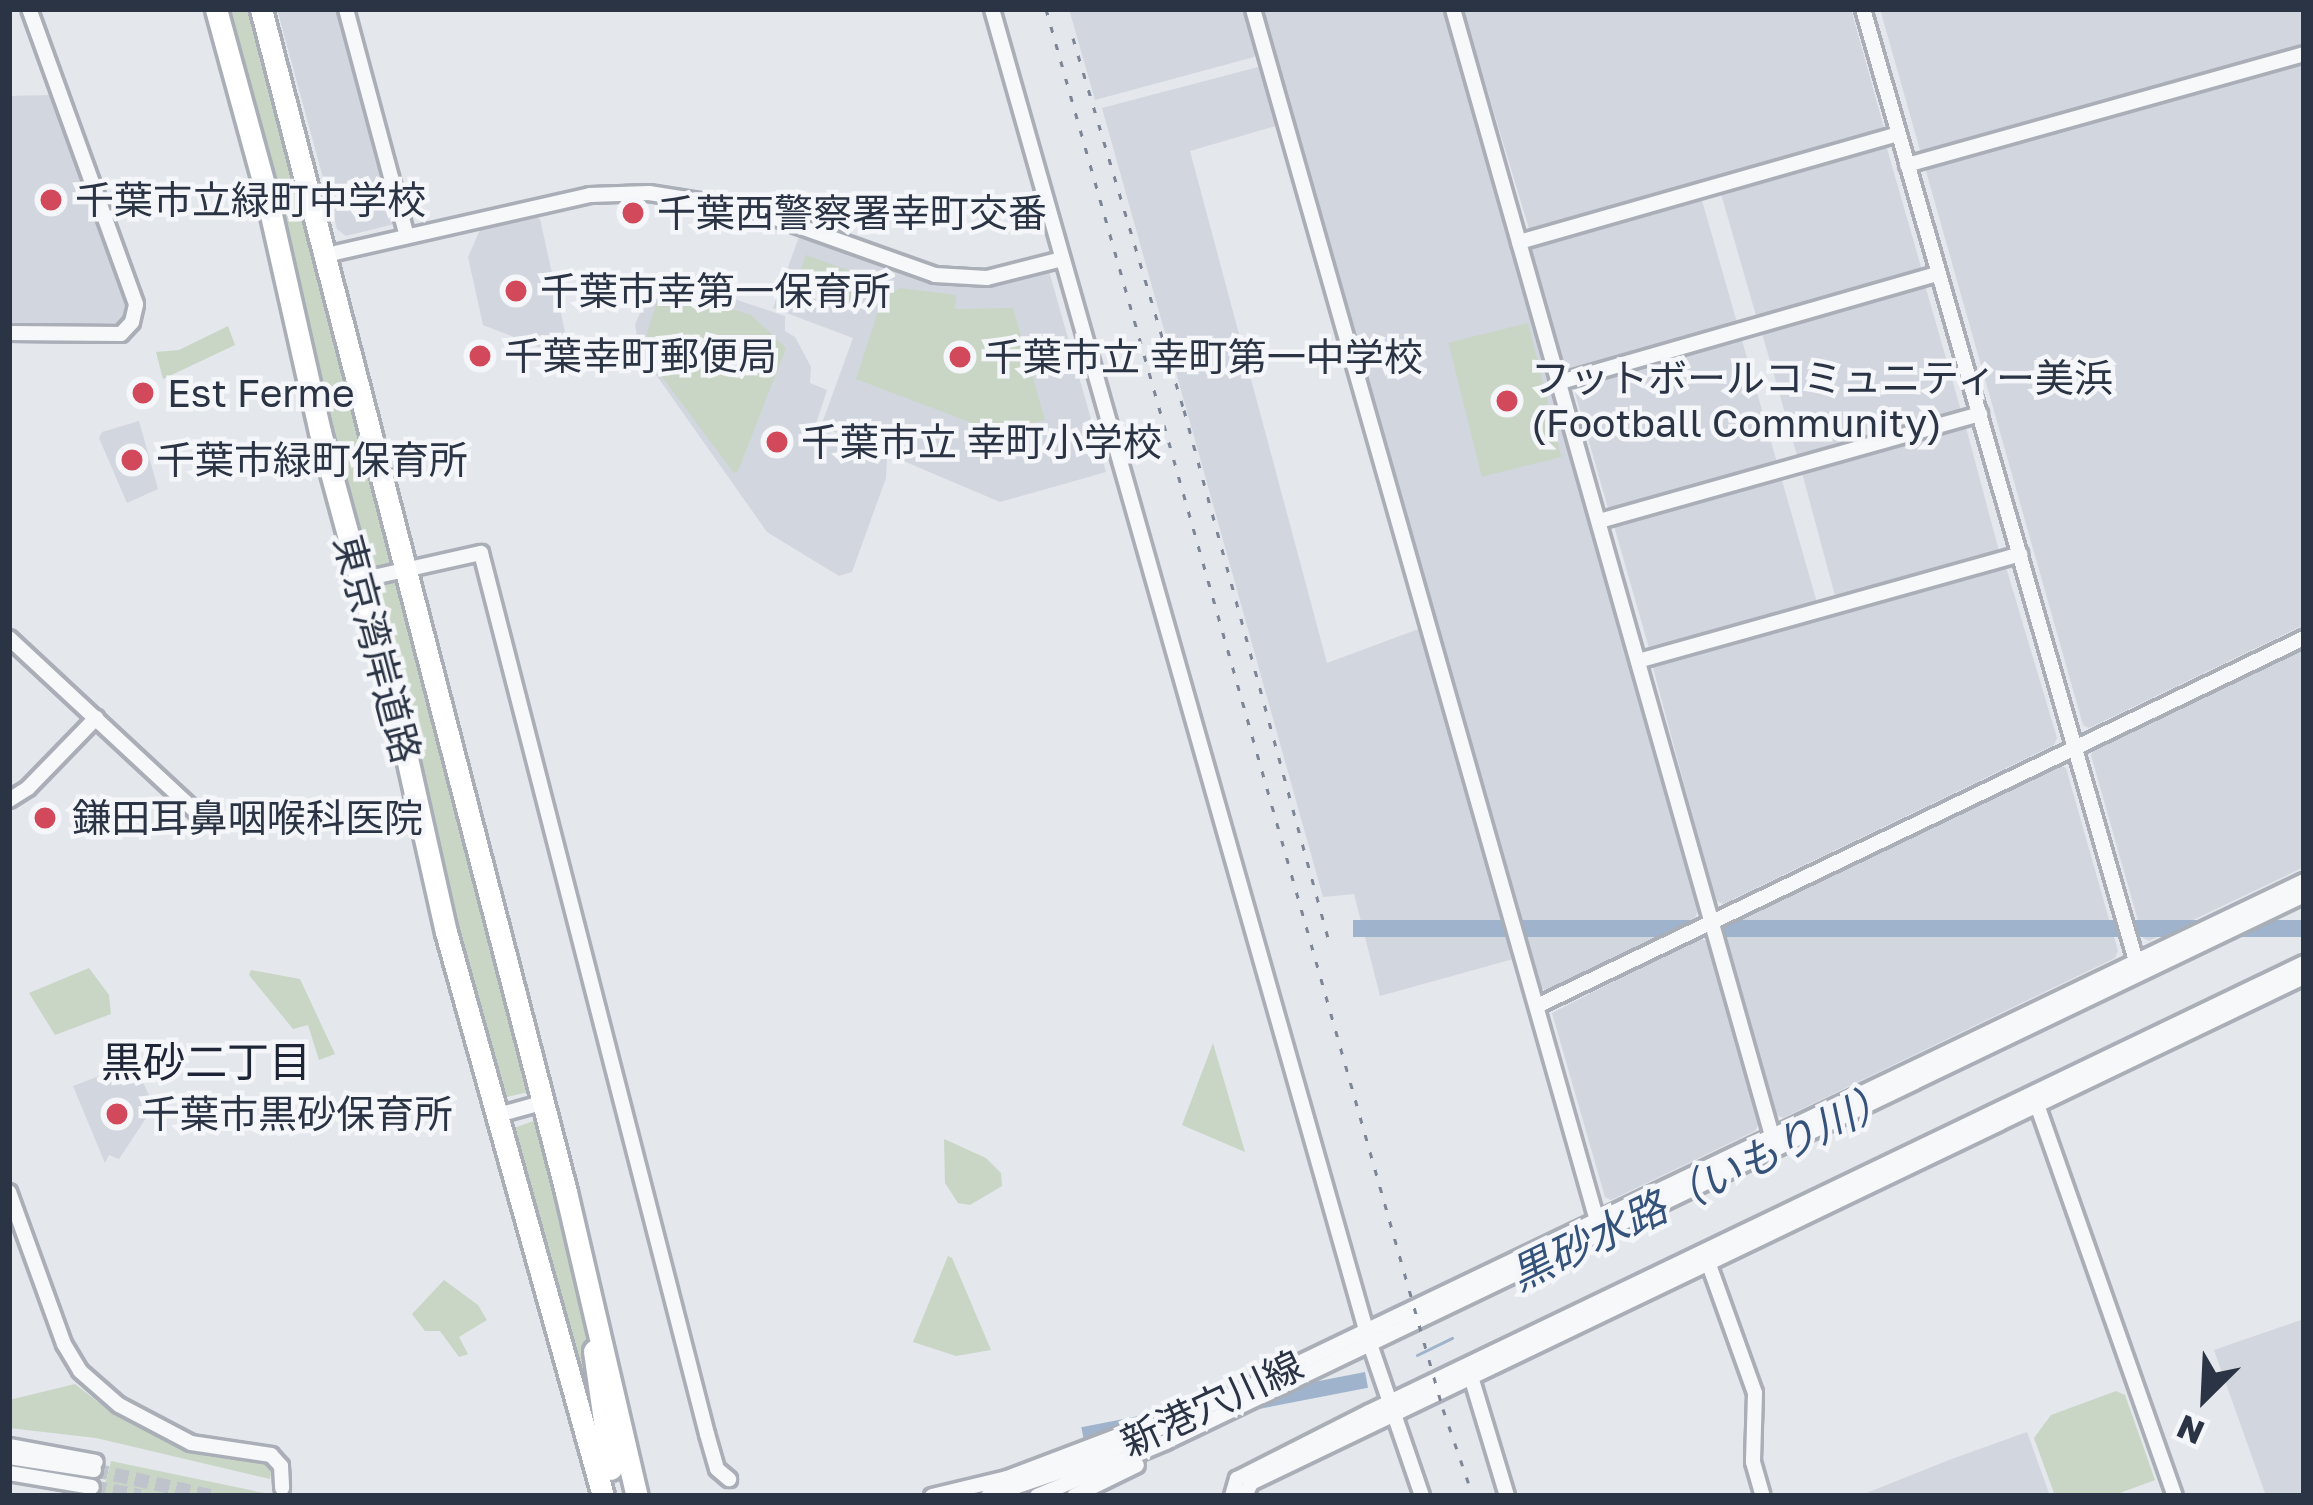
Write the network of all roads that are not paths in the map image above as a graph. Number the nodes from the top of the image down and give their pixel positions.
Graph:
1 (29, 9) edge
2 (216, 9) edge
3 (261, 9) edge
4 (346, 9) edge
5 (992, 9) edge
6 (1252, 9) edge
7 (1453, 9) edge
8 (1863, 9) edge
9 (2304, 54) edge
10 (1898, 134) junction
11 (1907, 166) junction
12 (407, 236) junction
13 (1519, 242) junction
14 (326, 254) junction
15 (1062, 259) junction
16 (1939, 273) junction
17 (11, 336) edge
18 (1560, 382) junction
19 (1980, 414) junction
20 (1599, 521) junction
21 (2020, 554) junction
22 (406, 569) junction
23 (360, 580) junction
24 (9, 638) edge
25 (2304, 638) edge
26 (1639, 661) junction
27 (96, 718) junction
28 (2075, 747) junction
29 (9, 800) edge
30 (206, 822) dead end
31 (2304, 881) edge
32 (2304, 895) edge
33 (1712, 922) junction
34 (2304, 963) edge
35 (2138, 968) junction
36 (2304, 977) edge
37 (1537, 1006) junction
38 (2035, 1100) junction
39 (542, 1103) junction
40 (498, 1115) junction
41 (1774, 1142) junction
42 (9, 1192) edge
43 (1598, 1226) junction
44 (1707, 1257) junction
45 (594, 1309) junction
46 (1368, 1338) junction
47 (1470, 1371) junction
48 (1226, 1398) junction
49 (1244, 1401) junction
50 (1390, 1410) junction
51 (9, 1446) edge
52 (9, 1457) edge
53 (9, 1473) edge
54 (729, 1479) dead end
55 (92, 1486) tunnel mouth
56 (282, 1488) dead end
57 (604, 1496) edge
58 (617, 1496) edge
59 (637, 1496) edge
60 (932, 1496) edge
61 (988, 1496) edge
62 (1036, 1496) edge
63 (1074, 1496) edge
64 (1232, 1496) edge
65 (1245, 1496) edge
66 (1422, 1496) edge
67 (1507, 1496) edge
68 (1763, 1496) edge
69 (2175, 1496) edge

1 - 17 street
2 - 23 highway, 東京湾岸道路
3 - 14 highway, 東京湾岸道路
4 - 12 street
5 - 15 street
6 - 37 street
7 - 13 street
8 - 10 street
9 - 11 street
10 - 11 street
10 - 13 street
11 - 16 street
12 - 14 street
12 - 15 street
13 - 18 street
14 - 22 highway, 東京湾岸道路
15 - 46 street
16 - 18 street
16 - 19 street
18 - 20 street
19 - 20 street
19 - 21 street
20 - 26 street
21 - 26 street
21 - 28 street
22 - 23 street
22 - 39 highway, 東京湾岸道路
22 - 54 street
23 - 40 highway, 東京湾岸道路
24 - 27 street
25 - 28 street
26 - 33 street
27 - 29 street
27 - 30 street
28 - 33 street
28 - 35 street
31 - 35 street
32 - 35 street
33 - 37 street
33 - 41 street
34 - 38 street
35 - 41 street
36 - 38 street
37 - 43 street
38 - 44 street
38 - 69 street
39 - 40 street
39 - 45 highway, 東京湾岸道路
40 - 57 highway, 東京湾岸道路
41 - 43 street
42 - 56 street
43 - 46 street
44 - 47 street
44 - 68 street
45 - 58 highway
45 - 59 highway, 東京湾岸道路
46 - 48 street, 新港穴川線
46 - 49 street, 新港穴川線
46 - 50 street
47 - 50 street
47 - 67 street
48 - 60 street
48 - 61 street, 新港穴川線
49 - 62 street, 新港穴川線
49 - 63 street
50 - 64 street
50 - 65 street
50 - 66 street
51 - 52 street
53 - 55 street

